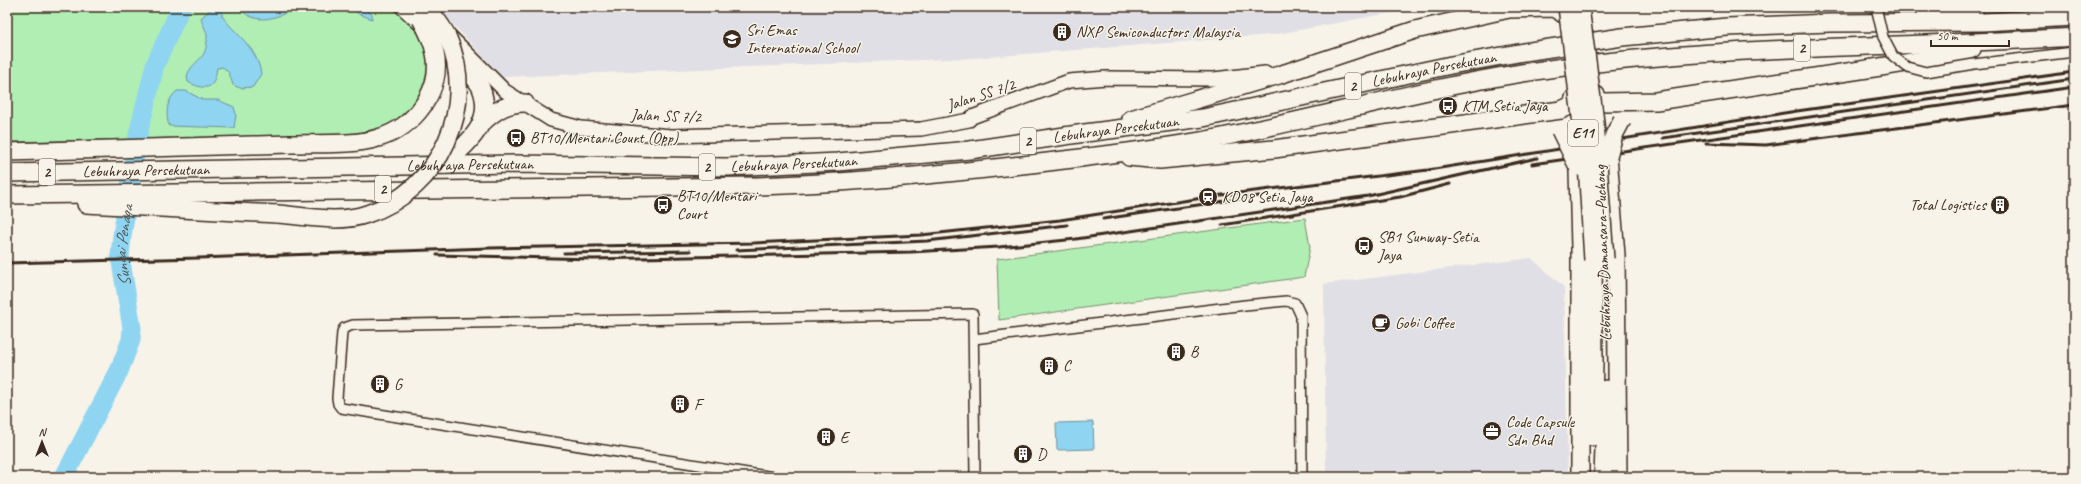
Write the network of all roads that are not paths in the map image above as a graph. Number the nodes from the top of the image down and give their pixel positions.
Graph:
1 (402, 7) edge
2 (1876, 7) edge
3 (1923, 7) edge
4 (1511, 8) edge
5 (1583, 8) edge
6 (1562, 9) edge
7 (421, 10) edge
8 (2074, 17) edge
9 (2028, 20) junction
10 (2074, 37) edge
11 (1993, 42) junction
12 (2074, 52) edge
13 (1316, 63) junction
14 (464, 66) joint
15 (1590, 100) junction
16 (1656, 101) junction
17 (525, 103) junction
18 (1526, 115) junction
19 (482, 123) junction
20 (1085, 133) junction
21 (7, 152) edge
22 (1109, 154) junction
23 (1609, 159) junction
24 (444, 165) junction
25 (1578, 169) junction
26 (7, 173) edge
27 (56, 193) junction
28 (7, 194) edge
29 (974, 339) junction
30 (774, 477) edge
31 (975, 477) edge
32 (1302, 477) edge
33 (1580, 477) edge
34 (1592, 477) edge
35 (1603, 477) edge
36 (1618, 477) edge

1 - 14 street
2 - 12 street, bridge
3 - 9 highway
4 - 6 highway
4 - 13 highway
5 - 15 highway
5 - 35 highway, Lebuhraya Damansara–Puchong / E11, bridge
6 - 15 highway
6 - 34 highway, Lebuhraya Damansara–Puchong / E11, bridge
7 - 17 street, Jalan SS 7/2
7 - 21 highway, bridge
7 - 27 highway, bridge
8 - 9 highway, Lebuhraya Persekutuan / 2
9 - 20 highway, Lebuhraya Persekutuan / 2
10 - 11 highway, Lebuhraya Persekutuan / 2
11 - 16 highway
11 - 22 highway, Lebuhraya Persekutuan / 2
13 - 17 street, Jalan SS 7/2
13 - 20 highway
14 - 19 highway
15 - 16 highway
15 - 18 highway
15 - 23 highway, bridge
15 - 25 highway, bridge
16 - 23 highway, bridge
17 - 19 highway
18 - 22 highway
18 - 25 highway, bridge
19 - 24 highway
20 - 24 highway, Lebuhraya Persekutuan / 2
22 - 27 highway, Lebuhraya Persekutuan / 2
23 - 36 highway
24 - 26 highway, Lebuhraya Persekutuan / 2
25 - 33 highway
27 - 28 highway, Lebuhraya Persekutuan / 2
29 - 30 street
29 - 31 street
29 - 32 street

